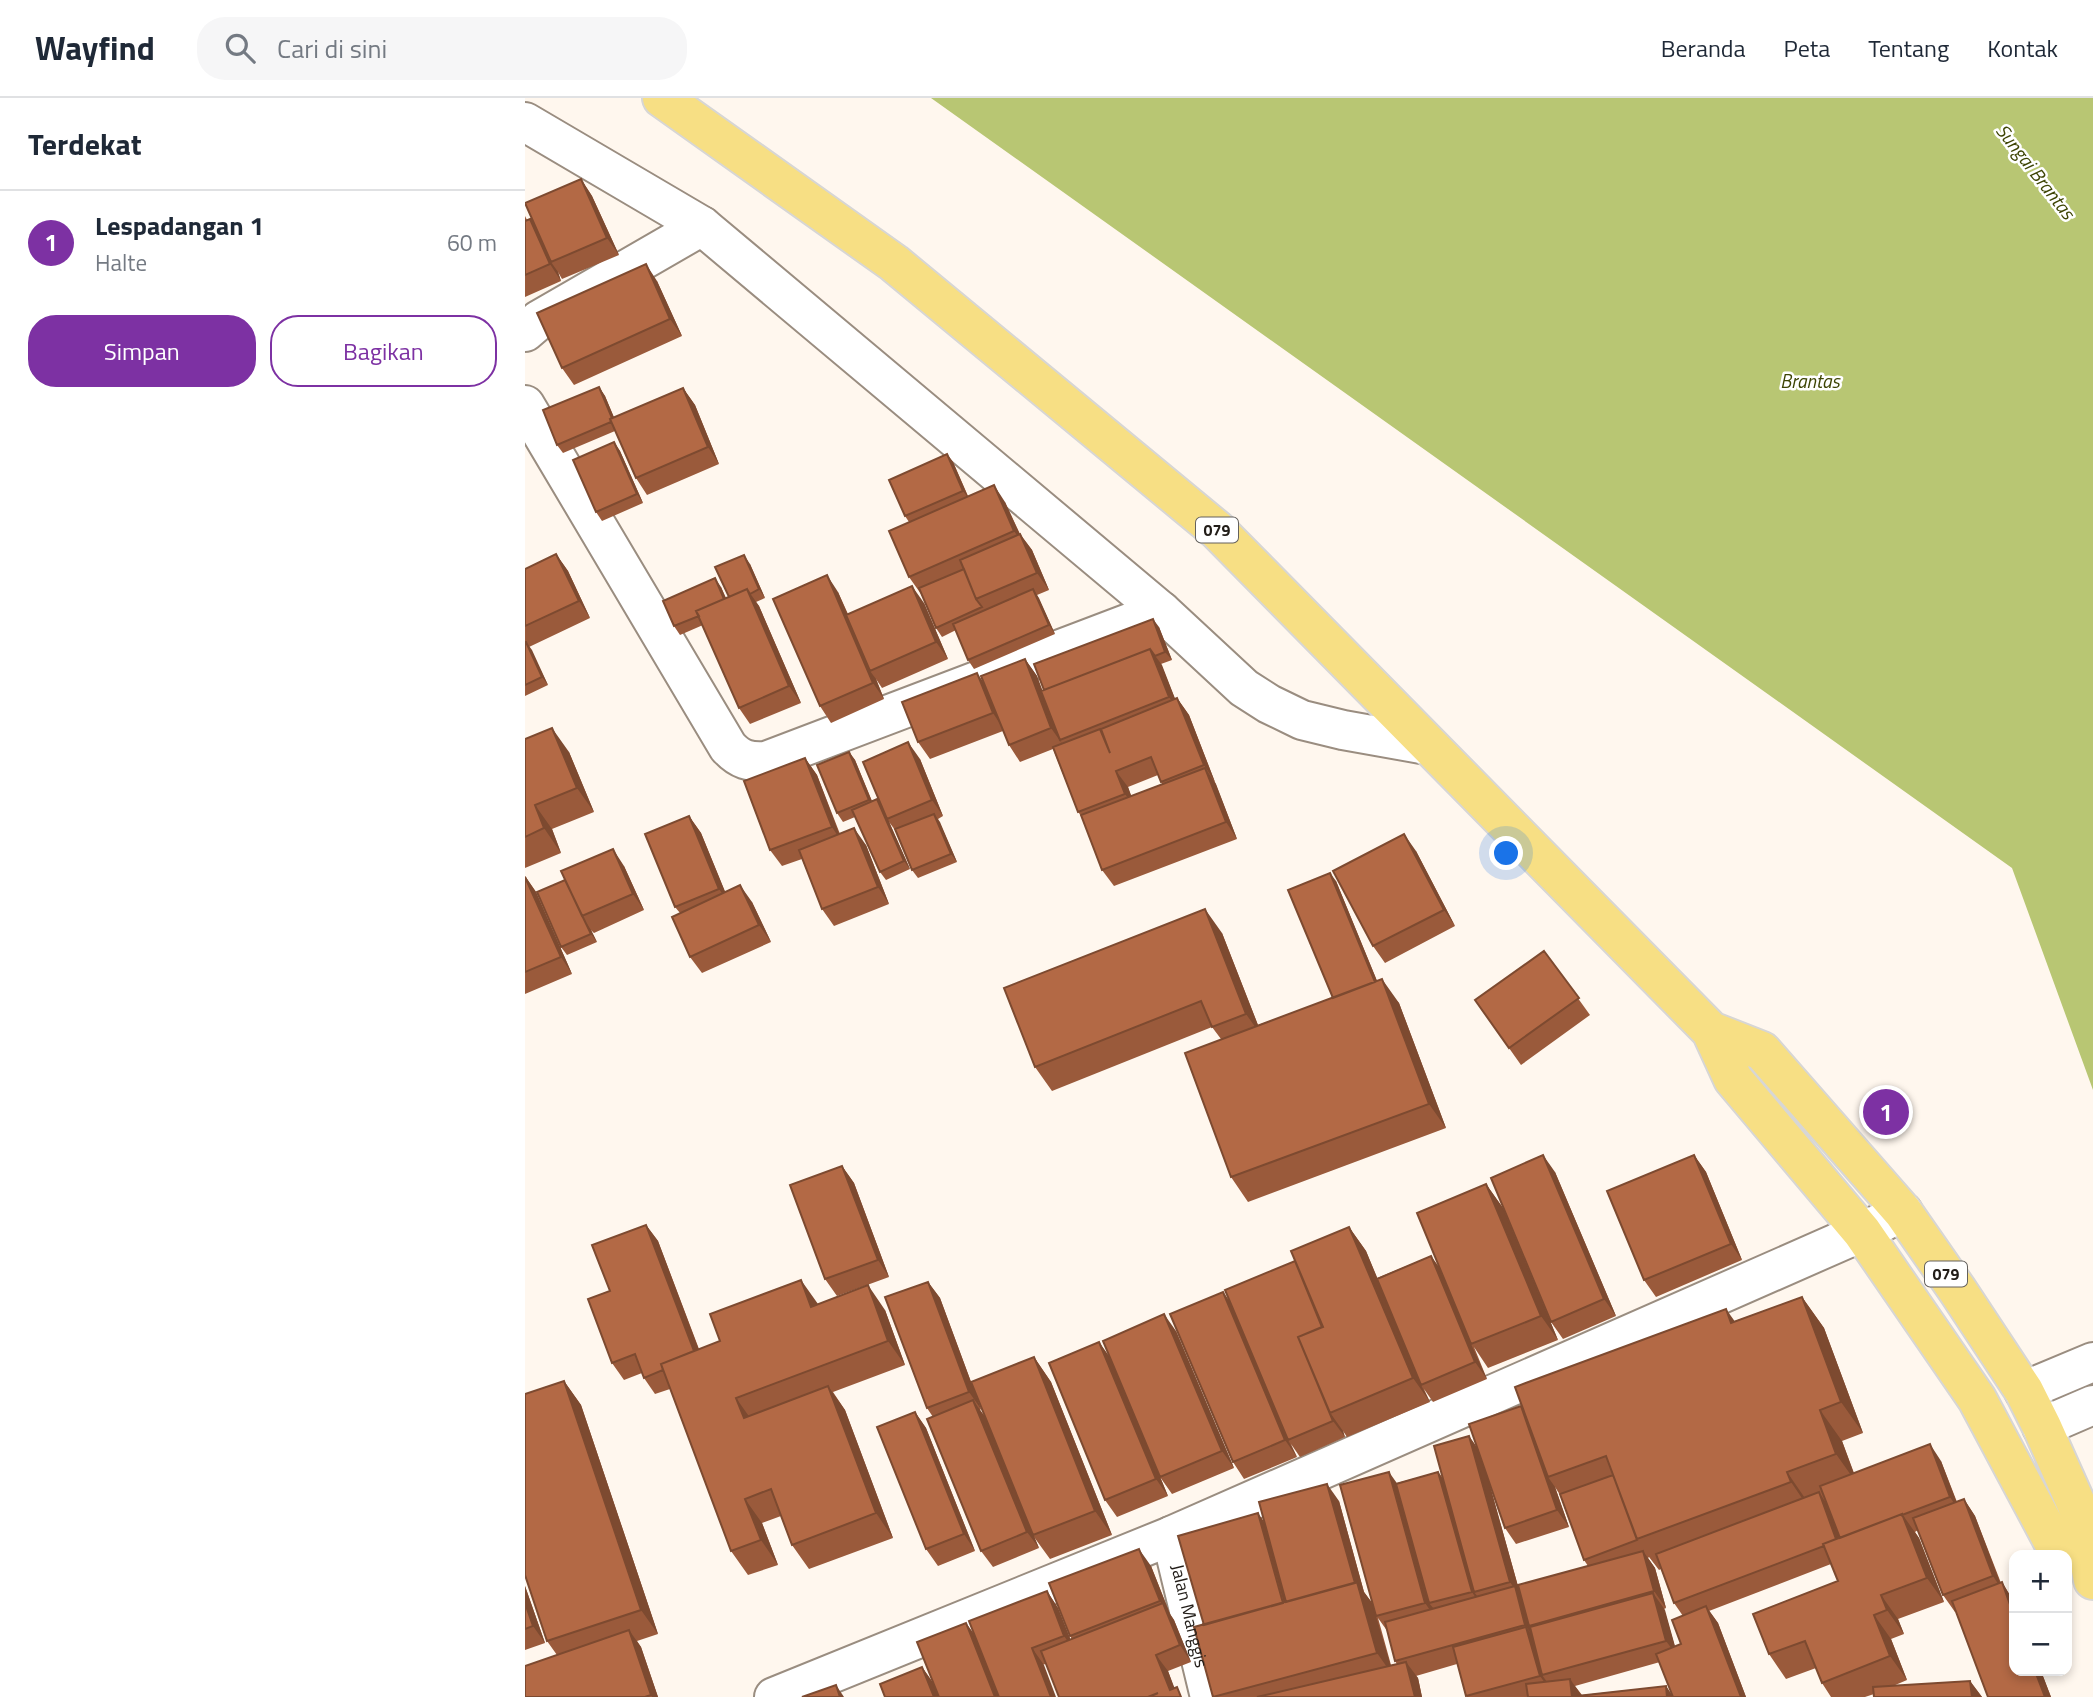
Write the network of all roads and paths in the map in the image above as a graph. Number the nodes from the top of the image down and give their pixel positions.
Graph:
1 (662, 98) edge
2 (525, 122) edge
3 (702, 226) junction
4 (525, 332) edge
5 (525, 405) edge
6 (1161, 611) junction
7 (1427, 745) junction
8 (1711, 1031) junction
9 (1903, 1212) junction
10 (1862, 1232) junction
11 (2093, 1362) edge
12 (2040, 1385) junction
13 (2070, 1415) edge
14 (1171, 1536) junction
15 (2058, 1550) edge
16 (2072, 1567) edge
17 (2093, 1580) edge
18 (2093, 1592) edge
19 (774, 1697) edge
20 (1210, 1697) edge

1 - 7 main road, 079
2 - 3 street
3 - 4 street
3 - 6 street
5 - 6 street
6 - 7 street
7 - 8 main road, 079
8 - 9 main road, 079
8 - 10 main road, 079
9 - 10 street
9 - 12 main road, 079
10 - 14 street
10 - 15 main road, 079
11 - 12 street
12 - 13 main road, 079
13 - 17 main road, 079
14 - 19 street
14 - 20 street, Jalan Manggis
16 - 18 main road

